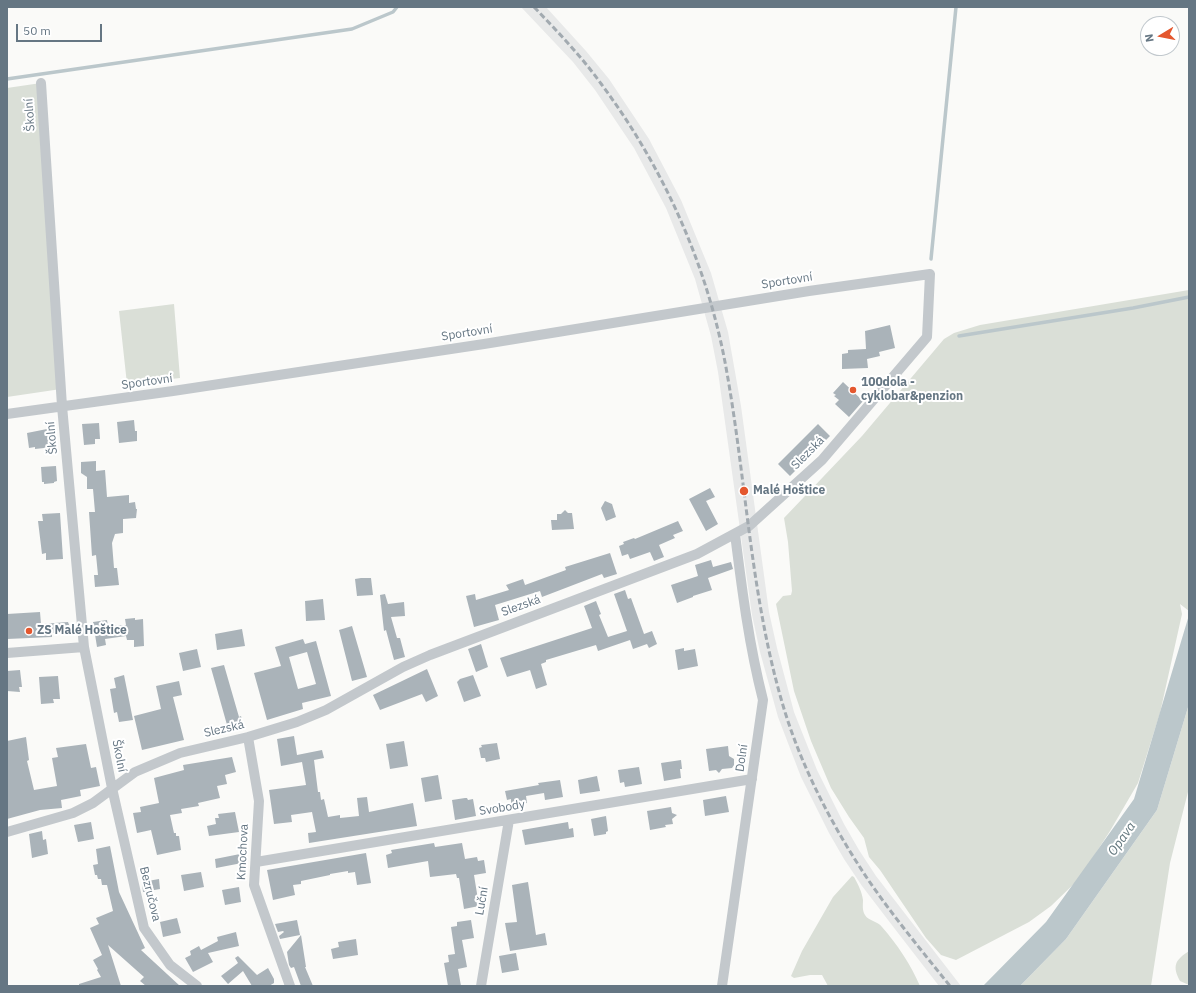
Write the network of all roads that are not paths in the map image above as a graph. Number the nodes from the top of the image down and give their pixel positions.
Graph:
1 (41, 83) dead end
2 (930, 274) joint
3 (62, 406) junction
4 (7, 414) edge
5 (735, 534) junction
6 (84, 647) junction
7 (7, 654) edge
8 (248, 738) junction
9 (752, 779) junction
10 (112, 788) junction
11 (509, 820) junction
12 (7, 832) edge
13 (256, 862) junction
14 (197, 986) edge
15 (290, 986) edge
16 (481, 986) edge
17 (722, 986) edge

1 - 3 street, Školní
2 - 3 street, Sportovní
2 - 5 street, Slezská
3 - 4 street, Sportovní
3 - 6 street, Školní
5 - 8 street, Slezská
5 - 9 street, Dolní
6 - 7 street
6 - 10 street, Školní
8 - 10 street, Slezská
8 - 13 street, Kmochova
9 - 11 street, Svobody
9 - 17 street, Dolní
10 - 12 street, Slezská
10 - 14 street, Bezručova
11 - 13 street, Svobody
11 - 16 street, Luční
13 - 15 street, Kmochova

